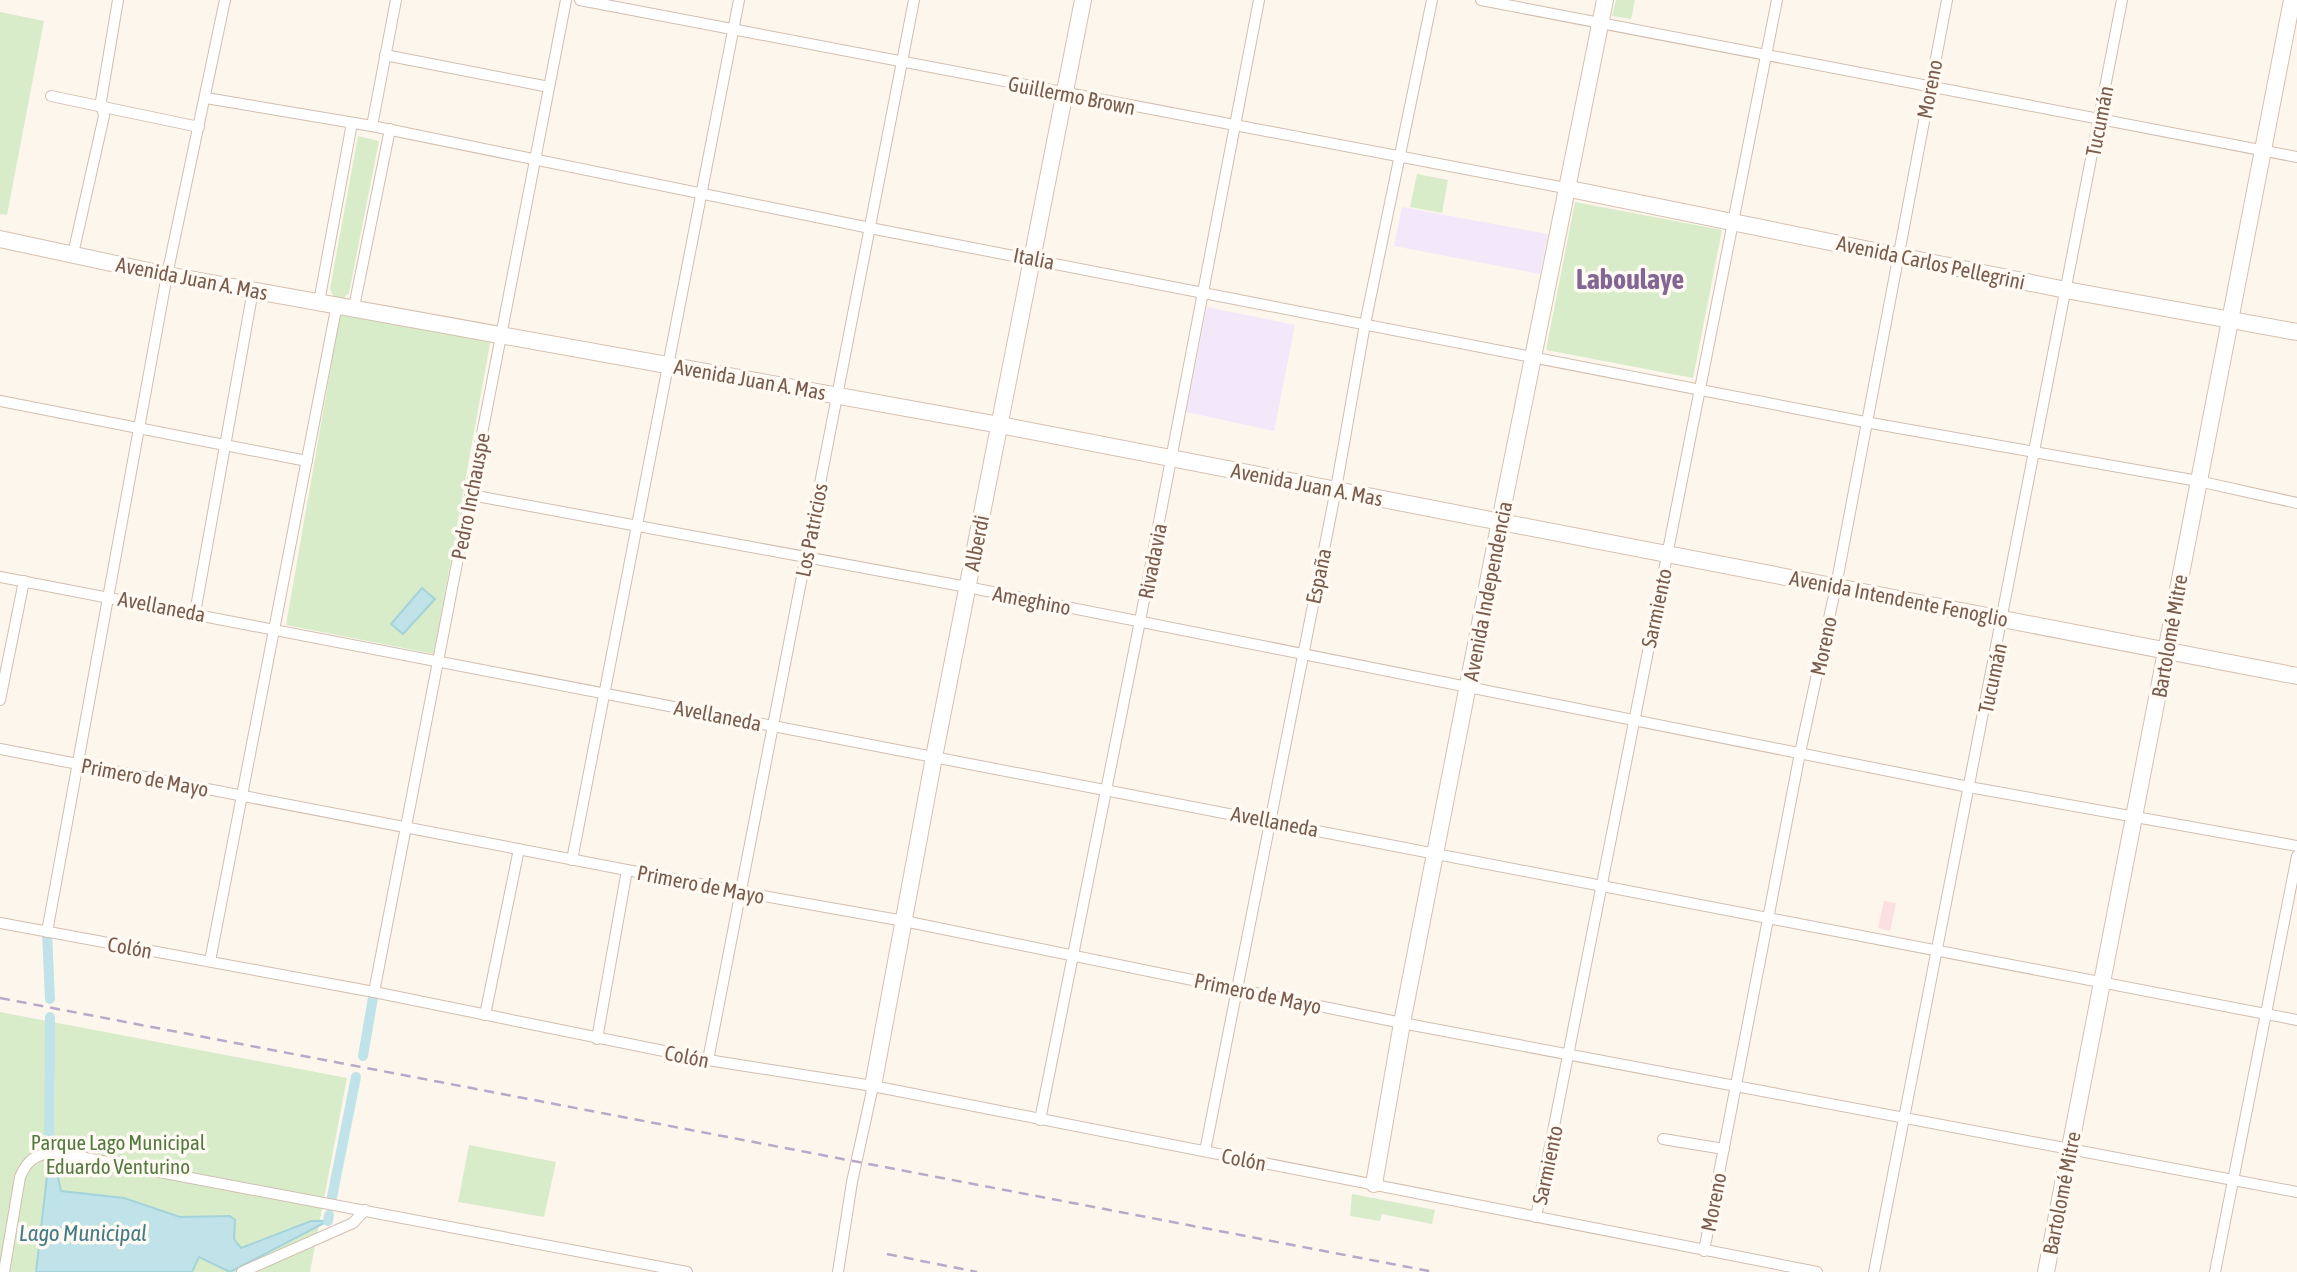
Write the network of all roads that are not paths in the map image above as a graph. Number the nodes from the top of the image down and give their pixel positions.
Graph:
1 (118, 0) edge
2 (225, 0) edge
3 (396, 0) edge
4 (566, 0) edge
5 (580, 0) edge
6 (739, 0) edge
7 (914, 0) edge
8 (1083, 0) edge
9 (1259, 0) edge
10 (1432, 0) edge
11 (1481, 0) edge
12 (1605, 0) edge
13 (1777, 0) edge
14 (1947, 0) edge
15 (2122, 0) edge
16 (2292, 0) edge
17 (1601, 22) junction
18 (733, 29) junction
19 (1767, 53) junction
20 (386, 55) junction
21 (902, 62) junction
22 (1930, 86) junction
23 (550, 88) junction
24 (1065, 94) junction
25 (51, 96) dead end
26 (206, 98) junction
27 (103, 109) junction
28 (2100, 117) junction
29 (352, 123) junction
30 (372, 126) junction
31 (1235, 126) junction
32 (199, 127) junction
33 (390, 130) junction
34 (2264, 151) junction
35 (2297, 157) edge
36 (536, 158) junction
37 (1400, 158) junction
38 (1565, 188) junction
39 (702, 192) junction
40 (1732, 220) junction
41 (870, 228) junction
42 (0, 239) edge
43 (73, 254) junction
44 (1896, 256) junction
45 (1032, 258) junction
46 (167, 275) junction
47 (253, 290) junction
48 (2066, 290) junction
49 (1203, 291) junction
50 (319, 302) junction
51 (337, 304) junction
52 (354, 307) junction
53 (2229, 320) junction
54 (1365, 324) junction
55 (2297, 332) edge
56 (501, 336) junction
57 (1533, 356) junction
58 (668, 365) junction
59 (1699, 390) junction
60 (837, 395) junction
61 (0, 401) edge
62 (1865, 422) junction
63 (1000, 425) junction
64 (141, 429) junction
65 (225, 446) junction
66 (2034, 454) junction
67 (1171, 459) junction
68 (307, 461) junction
69 (2198, 481) junction
70 (1336, 489) junction
71 (471, 495) junction
72 (2297, 503) edge
73 (1500, 521) junction
74 (636, 526) junction
75 (1668, 552) junction
76 (806, 558) junction
77 (0, 577) edge
78 (24, 581) junction
79 (1836, 586) junction
80 (967, 587) junction
81 (109, 596) junction
82 (195, 613) junction
83 (2004, 619) junction
84 (1140, 621) junction
85 (276, 629) junction
86 (2166, 650) junction
87 (1302, 654) junction
88 (438, 661) junction
89 (2297, 676) edge
90 (1469, 687) junction
91 (604, 692) junction
92 (0, 701) edge
93 (1633, 719) junction
94 (773, 726) junction
95 (0, 749) edge
96 (1800, 753) junction
97 (934, 757) junction
98 (77, 764) junction
99 (1969, 787) junction
100 (1107, 788) junction
101 (243, 796) junction
102 (2136, 816) junction
103 (1270, 820) junction
104 (406, 828) junction
105 (2297, 846) edge
106 (519, 849) junction
107 (1436, 854) junction
108 (2297, 856) edge
109 (572, 860) junction
110 (626, 870) junction
111 (1600, 888) junction
112 (741, 892) junction
113 (1768, 920) junction
114 (904, 921) junction
115 (0, 923) edge
116 (47, 932) junction
117 (1935, 951) junction
118 (1073, 956) junction
119 (210, 961) junction
120 (2102, 982) junction
121 (1237, 988) junction
122 (374, 992) junction
123 (2266, 1014) junction
124 (485, 1015) junction
125 (2297, 1020) edge
126 (1402, 1023) junction
127 (597, 1039) junction
128 (1569, 1054) junction
129 (708, 1060) junction
130 (1736, 1085) junction
131 (873, 1086) junction
132 (1904, 1117) junction
133 (1040, 1121) junction
134 (1663, 1139) dead end
135 (1724, 1149) junction
136 (2069, 1150) junction
137 (1205, 1152) junction
138 (2233, 1180) junction
139 (1374, 1184) junction
140 (2297, 1192) edge
141 (365, 1210) junction
142 (1536, 1217) junction
143 (1704, 1251) junction
144 (666, 1270) edge
145 (4, 1272) edge
146 (243, 1272) edge
147 (687, 1272) edge
148 (838, 1272) edge
149 (1817, 1272) edge
150 (1874, 1272) edge
151 (2046, 1272) edge
152 (2215, 1272) edge

1 - 27 street
2 - 26 street
3 - 20 street
4 - 23 street, Pedro Inchauspe
5 - 18 street, Guillermo Brown
6 - 18 street
7 - 21 street, Los Patricios
8 - 24 main road, Alberdi
9 - 31 street, Rivadavia
10 - 37 street, España
11 - 17 street
12 - 17 main road, Avenida Independencia
13 - 19 street, Sarmiento
14 - 22 street, Moreno
15 - 28 street, Tucumán
16 - 34 main road, Bartolomé Mitre
17 - 19 street
17 - 38 main road, Avenida Independencia
18 - 21 street, Guillermo Brown
18 - 39 street
19 - 22 street
19 - 40 street, Sarmiento
20 - 23 street
20 - 30 street
21 - 24 street, Guillermo Brown
21 - 41 street, Los Patricios
22 - 28 street
22 - 44 street, Moreno
23 - 36 street, Pedro Inchauspe
24 - 31 street, Guillermo Brown
24 - 45 main road, Alberdi
25 - 27 street
26 - 29 street, Italia
26 - 32 street
27 - 32 street
27 - 43 street
28 - 34 street
28 - 48 street, Tucumán
29 - 30 street, Italia
29 - 50 street
30 - 33 street, Italia
31 - 37 street, Guillermo Brown
31 - 49 street, Rivadavia
32 - 46 street
33 - 36 street, Italia
33 - 52 street
34 - 35 street
34 - 53 main road, Bartolomé Mitre
36 - 39 street, Italia
36 - 56 street, Pedro Inchauspe
37 - 38 street, Guillermo Brown
37 - 54 street, España
38 - 40 main road, Avenida Carlos Pellegrini
38 - 57 main road, Avenida Independencia
39 - 41 street, Italia
39 - 58 street
40 - 44 main road, Avenida Carlos Pellegrini
40 - 59 street, Sarmiento
41 - 45 street, Italia
41 - 60 street, Los Patricios
42 - 43 main road, Avenida Juan A. Mas
43 - 46 main road, Avenida Juan A. Mas
44 - 48 main road, Avenida Carlos Pellegrini
44 - 62 street, Moreno
45 - 49 street, Italia
45 - 63 main road, Alberdi
46 - 47 main road, Avenida Juan A. Mas
46 - 64 street
47 - 50 main road, Avenida Juan A. Mas
47 - 65 street
48 - 53 main road, Avenida Carlos Pellegrini
48 - 66 street, Tucumán
49 - 54 street, Italia
49 - 67 street, Rivadavia
50 - 51 main road, Avenida Juan A. Mas
51 - 52 main road, Avenida Juan A. Mas
51 - 68 street
52 - 56 main road, Avenida Juan A. Mas
53 - 55 main road, Avenida Carlos Pellegrini
53 - 69 main road, Bartolomé Mitre
54 - 57 street, Italia
54 - 70 street, España
56 - 58 main road, Avenida Juan A. Mas
56 - 71 street, Pedro Inchauspe
57 - 59 street, Italia
57 - 73 main road, Avenida Independencia
58 - 60 main road, Avenida Juan A. Mas
58 - 74 street
59 - 62 street, Italia
59 - 75 street, Sarmiento
60 - 63 main road, Avenida Juan A. Mas
60 - 76 street, Los Patricios
61 - 64 street
62 - 66 street, Italia
62 - 79 street, Moreno
63 - 67 main road, Avenida Juan A. Mas
63 - 80 main road, Alberdi
64 - 65 street
64 - 81 street
65 - 68 street
65 - 82 street
66 - 69 street, Italia
66 - 83 street, Tucumán
67 - 70 main road, Avenida Juan A. Mas
67 - 84 street, Rivadavia
68 - 85 street
69 - 72 street, Italia
69 - 86 main road, Bartolomé Mitre
70 - 73 main road, Avenida Juan A. Mas
70 - 87 street, España
71 - 74 street, Ameghino
71 - 88 street, Pedro Inchauspe
73 - 75 main road, Avenida Intendente Fenoglio
73 - 90 main road, Avenida Independencia
74 - 76 street, Ameghino
74 - 91 street
75 - 79 main road, Avenida Intendente Fenoglio
75 - 93 street, Sarmiento
76 - 80 street, Ameghino
76 - 94 street, Los Patricios
77 - 78 street, Avellaneda
78 - 81 street, Avellaneda
78 - 92 street
79 - 83 main road, Avenida Intendente Fenoglio
79 - 96 street, Moreno
80 - 84 street, Ameghino
80 - 97 main road, Alberdi
81 - 82 street, Avellaneda
81 - 98 street
82 - 85 street, Avellaneda
83 - 86 main road, Avenida Intendente Fenoglio
83 - 99 street, Tucumán
84 - 87 street, Ameghino
84 - 100 street, Rivadavia
85 - 88 street, Avellaneda
85 - 101 street
86 - 89 main road, Avenida Intendente Fenoglio
86 - 102 main road, Bartolomé Mitre
87 - 90 street, Ameghino
87 - 103 street, España
88 - 91 street, Avellaneda
88 - 104 street, Pedro Inchauspe
90 - 93 street, Ameghino
90 - 107 main road, Avenida Independencia
91 - 94 street, Avellaneda
91 - 109 street
93 - 96 street, Ameghino
93 - 111 street, Sarmiento
94 - 97 street, Avellaneda
94 - 112 street, Los Patricios
95 - 98 street, Primero de Mayo
96 - 99 street, Ameghino
96 - 113 street, Moreno
97 - 100 street, Avellaneda
97 - 114 main road, Alberdi
98 - 101 street, Primero de Mayo
98 - 116 street
99 - 102 street, Ameghino
99 - 117 street, Tucumán
100 - 103 street, Avellaneda
100 - 118 street, Rivadavia
101 - 104 street, Primero de Mayo
101 - 119 street
102 - 105 street, Ameghino
102 - 120 main road, Bartolomé Mitre
103 - 107 street, Avellaneda
103 - 121 street, España
104 - 106 street, Primero de Mayo
104 - 122 street, Pedro Inchauspe
106 - 109 street, Primero de Mayo
106 - 124 street
107 - 111 street, Avellaneda
107 - 126 main road, Avenida Independencia
108 - 123 street
109 - 110 street, Primero de Mayo
110 - 112 street, Primero de Mayo
110 - 127 street
111 - 113 street, Avellaneda
111 - 128 street, Sarmiento
112 - 114 street, Primero de Mayo
112 - 129 street, Los Patricios
113 - 117 street, Avellaneda
113 - 130 street, Moreno
114 - 118 street, Primero de Mayo
114 - 131 main road, Alberdi
115 - 116 street, Colón
116 - 119 street, Colón
117 - 120 street, Avellaneda
117 - 132 street, Tucumán
118 - 121 street, Primero de Mayo
118 - 133 street, Rivadavia
119 - 122 street, Colón
120 - 123 street, Avellaneda
120 - 136 main road, Bartolomé Mitre
121 - 126 street, Primero de Mayo
121 - 137 street, España
122 - 124 street, Colón
123 - 125 street, Avellaneda
123 - 138 street
124 - 127 street, Colón
126 - 128 street, Primero de Mayo
126 - 139 main road, Avenida Independencia
127 - 129 street, Colón
128 - 130 street, Primero de Mayo
128 - 142 street, Sarmiento
129 - 131 street, Colón
130 - 132 street, Primero de Mayo
130 - 135 street, Moreno
131 - 133 street, Colón
131 - 148 street
132 - 136 street, Primero de Mayo
132 - 150 street, Tucumán
133 - 137 street, Colón
134 - 135 street
135 - 143 street, Moreno
136 - 138 street, Primero de Mayo
136 - 151 main road, Bartolomé Mitre
137 - 139 street, Colón
138 - 140 street, Primero de Mayo
138 - 152 street
139 - 142 street, Colón
141 - 144 street
141 - 145 street
141 - 146 street
142 - 143 street, Colón
143 - 149 street, Colón
144 - 147 street

